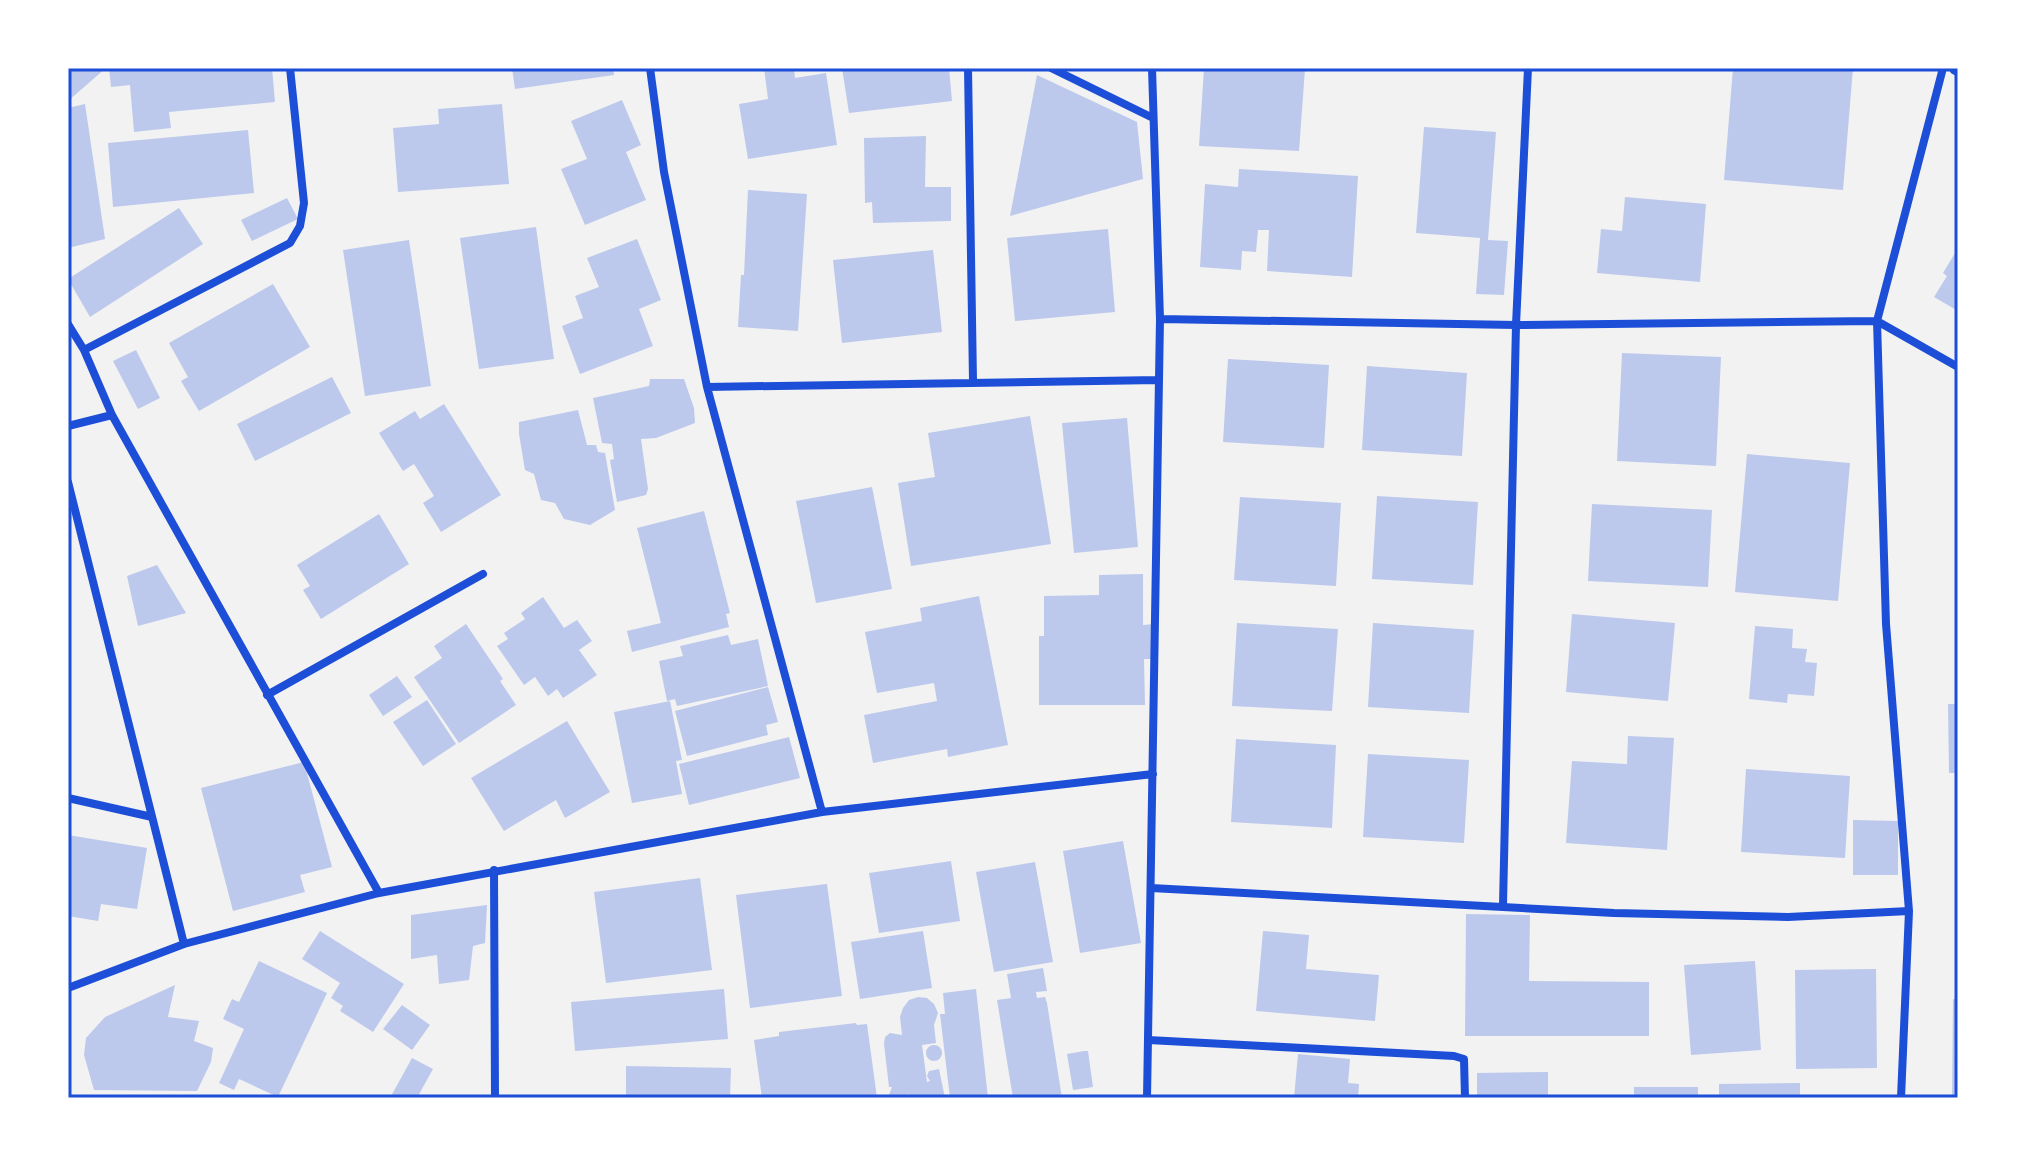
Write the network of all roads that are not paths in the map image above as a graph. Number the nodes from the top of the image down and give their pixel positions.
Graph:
1 (290, 68) edge
2 (650, 68) edge
3 (968, 68) edge
4 (1051, 68) edge
5 (1152, 68) edge
6 (1528, 68) edge
7 (1943, 68) edge
8 (1153, 118) junction
9 (1160, 319) junction
10 (1877, 321) junction
11 (68, 324) edge
12 (1516, 325) junction
13 (84, 350) junction
14 (1958, 367) edge
15 (1159, 380) junction
16 (973, 381) junction
17 (707, 387) junction
18 (112, 415) junction
19 (68, 426) edge
20 (68, 482) edge
21 (483, 574) dead end
22 (267, 695) junction
23 (1153, 774) junction
24 (68, 798) edge
25 (822, 812) junction
26 (152, 817) junction
27 (494, 870) junction
28 (1151, 888) junction
29 (379, 893) junction
30 (1503, 905) junction
31 (1909, 911) junction
32 (184, 944) junction
33 (68, 988) edge
34 (1148, 1040) junction
35 (495, 1098) edge
36 (1147, 1098) edge
37 (1465, 1098) edge
38 (1901, 1098) edge

1 - 13 street
2 - 17 street
3 - 16 street
4 - 8 street
5 - 8 street
6 - 12 street
7 - 10 street
8 - 9 street
9 - 12 street
9 - 15 street
10 - 12 street
10 - 14 street
10 - 31 street
11 - 13 street
12 - 30 street
13 - 18 street
15 - 16 street
15 - 23 street
16 - 17 street
17 - 25 street
18 - 19 street
18 - 22 street
20 - 26 street
21 - 22 street
22 - 29 street
23 - 25 street
23 - 28 street
24 - 26 street
25 - 27 street
26 - 32 street
27 - 29 street
27 - 35 street
28 - 30 street
28 - 34 street
29 - 32 street
30 - 31 street
31 - 38 street
32 - 33 street
34 - 36 street
34 - 37 street

